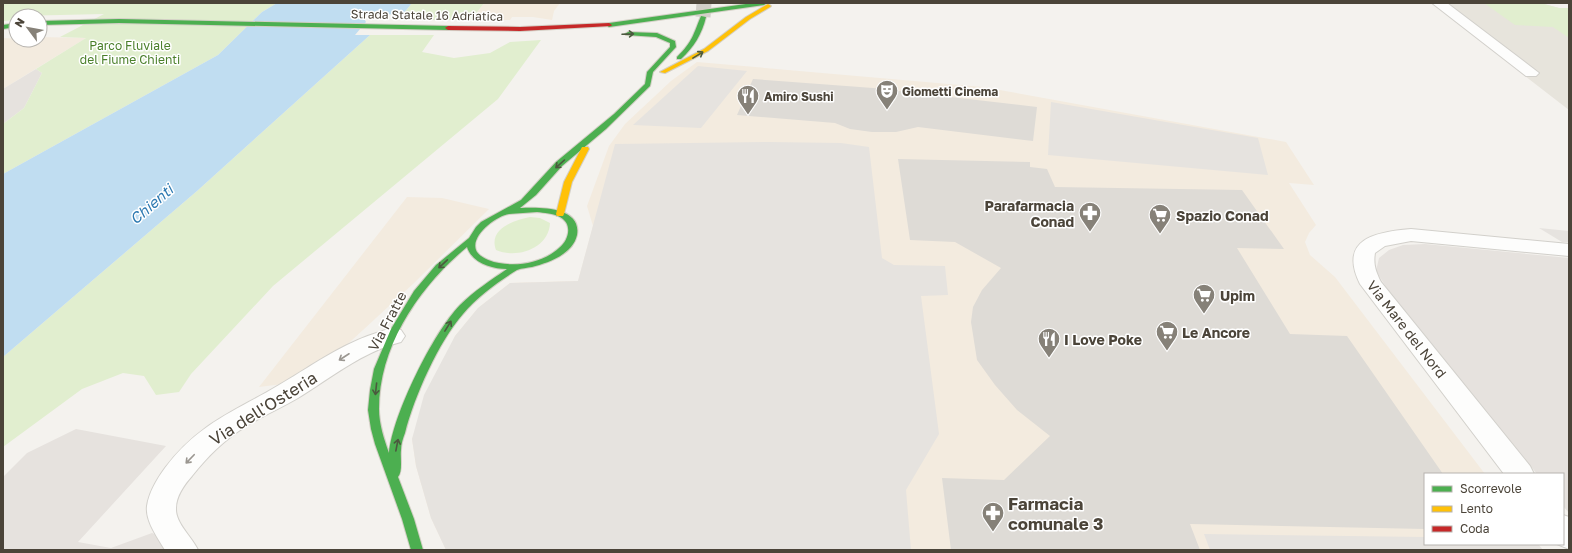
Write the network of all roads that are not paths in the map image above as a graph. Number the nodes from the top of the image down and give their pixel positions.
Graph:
1 (723, 3) edge
2 (764, 3) edge
3 (777, 3) edge
4 (1439, 3) edge
5 (703, 17) tunnel mouth
6 (48, 23) edge
7 (623, 24) junction
8 (520, 29) junction
9 (617, 34) dead end
10 (576, 36) dead end
11 (663, 72) junction
12 (1531, 73) dead end
13 (648, 85) junction
14 (590, 139) junction
15 (512, 212) junction
16 (560, 214) junction
17 (472, 239) junction
18 (1569, 250) edge
19 (518, 266) junction
20 (393, 336) junction
21 (1519, 473) edge
22 (394, 484) junction
23 (415, 538) junction
24 (184, 550) edge
25 (417, 550) edge
26 (425, 550) edge

1 - 7 main road
2 - 7 main road, Strada Statale 16 Adriatica
11 -> 3 main road
4 - 12 street
5 - 11 main road, Via Fratte
6 - 8 main road, Strada Statale 16 Adriatica
7 - 8 main road, Strada Statale 16 Adriatica
8 - 10 main road
9 -> 13 main road
11 - 13 main road, Via Fratte
13 - 14 main road, Via Fratte
14 -> 15 main road, Via Fratte
14 - 16 main road, Via Fratte
15 - 16 main road, Via Fratte
15 - 17 main road, Via Fratte
16 - 19 main road, Via Fratte
17 - 19 main road, Via Fratte
17 -> 20 main road, Via Fratte
18 - 21 street, Via Mare del Nord
22 -> 19 main road, Via Fratte
20 -> 22 main road, Via Fratte
20 -> 24 street, Via dell'Osteria
22 - 23 main road, Via Fratte
23 - 25 main road, Via Fratte
23 - 26 main road, Via Fratte

